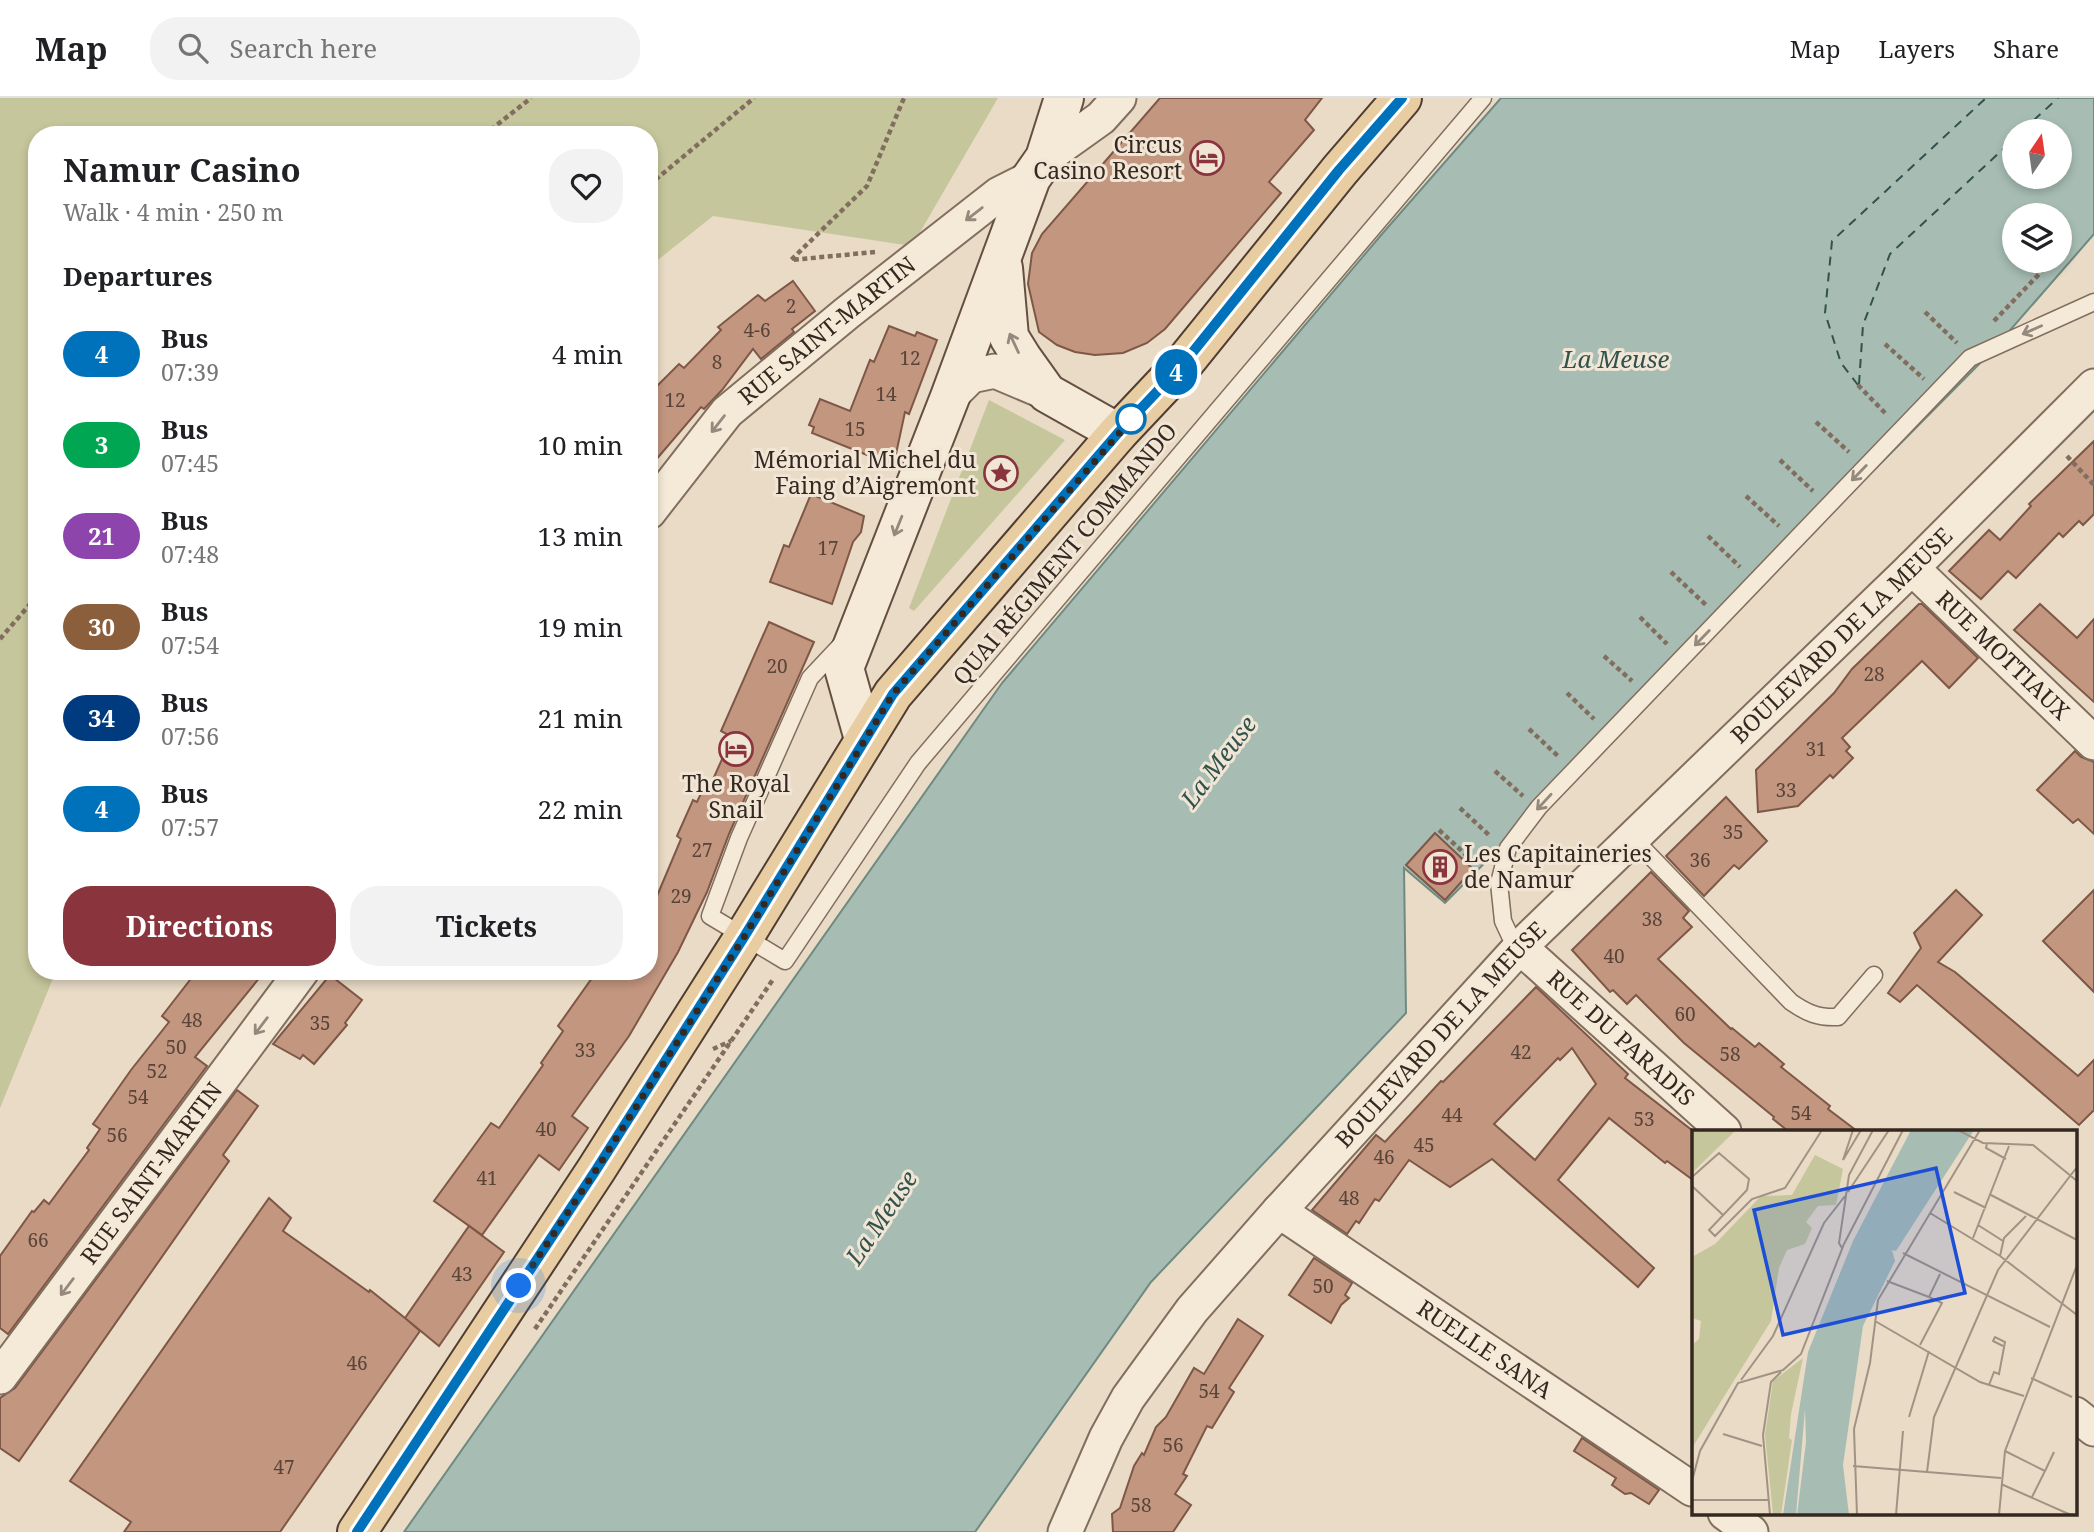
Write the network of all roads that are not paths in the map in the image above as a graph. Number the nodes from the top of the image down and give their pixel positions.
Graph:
1 (1064, 98) edge
2 (1119, 98) edge
3 (1402, 98) edge
4 (1483, 98) edge
5 (1038, 168) junction
6 (1002, 257) junction
7 (2094, 302) edge
8 (2094, 386) edge
9 (1046, 393) junction
10 (950, 397) junction
11 (1118, 433) junction
12 (658, 500) edge
13 (1912, 568) junction
14 (859, 626) junction
15 (893, 694) junction
16 (864, 739) junction
17 (2094, 743) edge
18 (1633, 838) junction
19 (744, 937) junction
20 (1520, 947) junction
21 (1874, 975) dead end
22 (295, 980) edge
23 (1723, 1130) edge
24 (1279, 1211) junction
25 (0, 1377) edge
26 (2076, 1415) edge
27 (2094, 1429) edge
28 (1692, 1488) edge
29 (1726, 1514) edge
30 (357, 1532) edge
31 (1065, 1532) edge
32 (1751, 1532) edge

1 - 5 main road
2 - 5 street, RUE SAINT-MARTIN
3 - 11 main road
4 - 19 lane, QUAI RÉGIMENT COMMANDO
5 - 6 main road
5 -> 12 street, RUE SAINT-MARTIN
9 -> 6 main road
6 - 10 main road
7 -> 20 lane
8 - 13 street, BOULEVARD DE LA MEUSE
9 - 10 street
9 - 11 main road
10 -> 14 main road
11 - 15 main road
13 - 17 street, RUE MOTTIAUX
13 - 18 street, BOULEVARD DE LA MEUSE
14 - 15 main road
14 - 16 main road
14 - 19 lane
15 - 16 main road
16 - 19 main road
18 - 20 street, BOULEVARD DE LA MEUSE
18 - 21 lane
19 - 30 main road
20 - 23 street, RUE DU PARADIS
20 - 24 street, BOULEVARD DE LA MEUSE
22 -> 25 street, RUE SAINT-MARTIN
24 - 28 street, RUELLE SANA
24 - 31 street, BOULEVARD DE LA MEUSE
26 - 27 street
29 - 32 street

